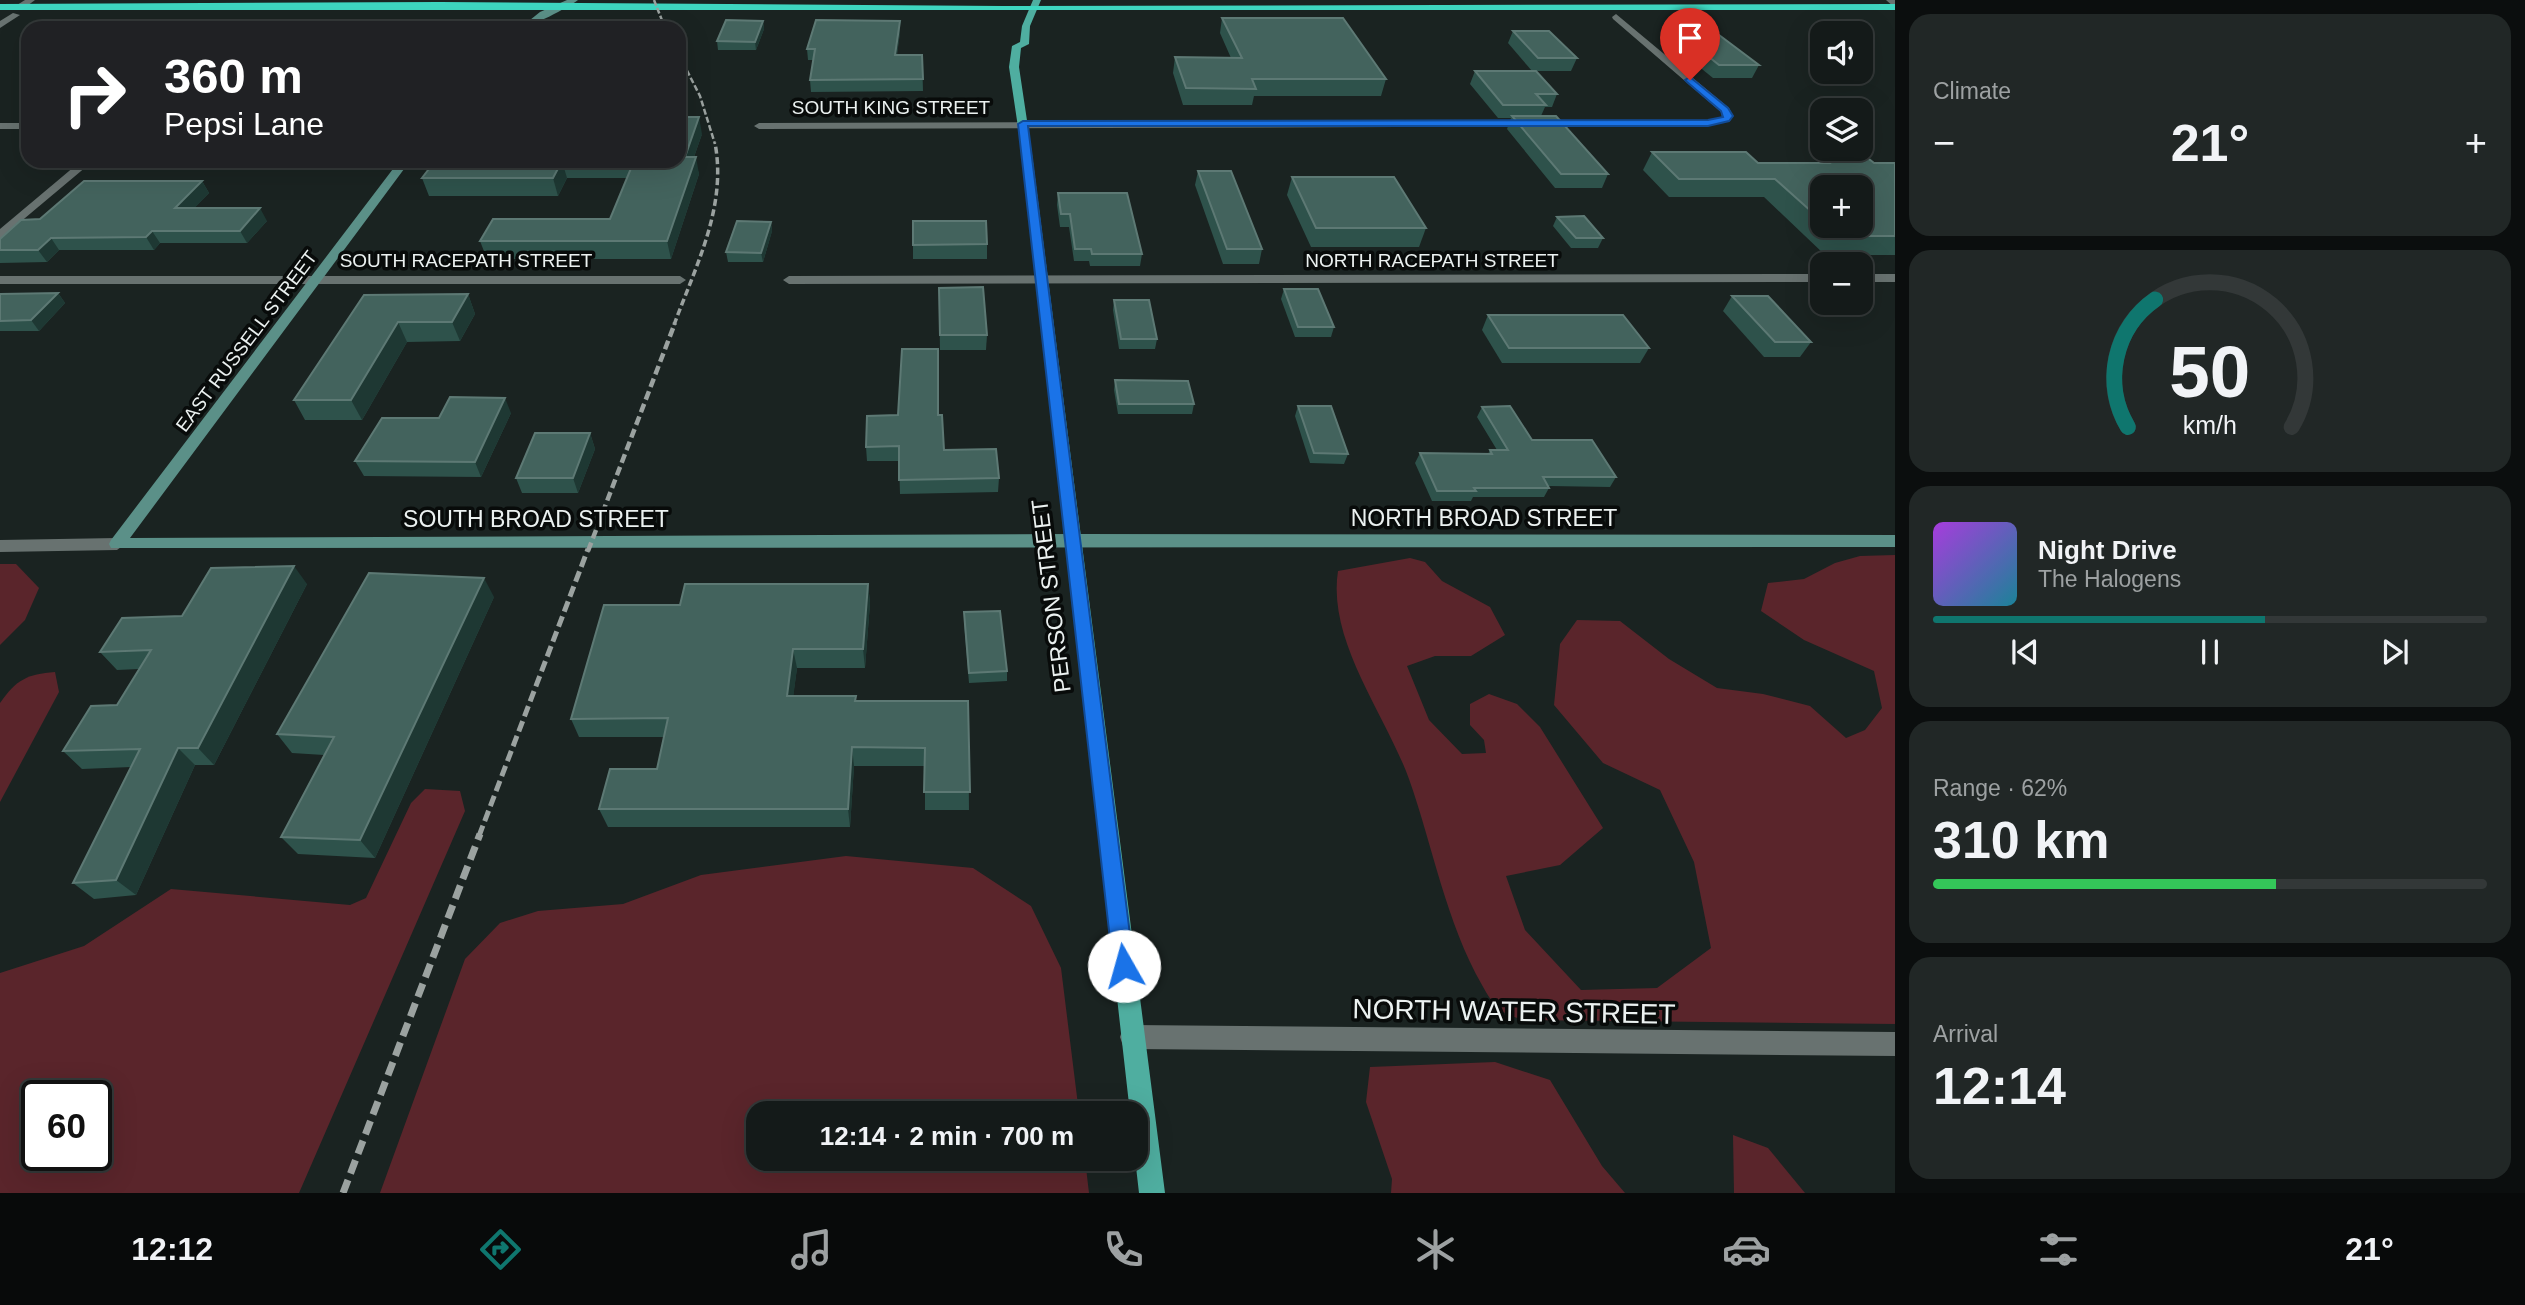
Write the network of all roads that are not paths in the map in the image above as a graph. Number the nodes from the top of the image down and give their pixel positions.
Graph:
1 (31, 0) edge
2 (1890, 0) edge
3 (570, 3) edge
4 (1348, 4) edge
5 (1512, 4) edge
6 (1659, 4) edge
7 (545, 6) edge
8 (1895, 6) edge
9 (1742, 7) junction
10 (0, 8) edge
11 (1033, 9) edge
12 (18, 11) junction
13 (0, 16) edge
14 (1616, 17) junction
15 (1895, 18) edge
16 (531, 21) edge
17 (0, 25) edge
18 (1023, 124) junction
19 (0, 126) edge
20 (21, 126) edge
21 (759, 126) dead end
22 (80, 168) edge
23 (400, 168) edge
24 (0, 235) edge
25 (1810, 278) edge
26 (1873, 278) edge
27 (1895, 278) edge
28 (316, 279) junction
29 (0, 280) edge
30 (680, 280) dead end
31 (789, 280) dead end
32 (1042, 280) junction
33 (1072, 540) junction
34 (1895, 541) edge
35 (117, 544) junction
36 (0, 546) edge
37 (1132, 1037) junction
38 (1895, 1044) edge
39 (1152, 1193) edge

1 - 12 street
2 - 8 street
3 - 7 highway
3 - 11 highway
4 - 5 highway
4 - 11 highway
5 - 6 highway
6 - 9 highway
7 - 11 highway
7 - 12 highway
7 - 16 street
8 - 9 highway
9 - 14 highway
10 - 12 highway
11 - 14 highway
11 - 18 main road, PERSON STREET
12 - 13 highway
12 - 17 street
14 - 15 highway
14 - 18 street, SOUTH KING STREET
18 - 21 street, SOUTH KING STREET
18 - 32 main road, PERSON STREET
19 - 20 street
22 - 24 street
23 - 28 street, EAST RUSSELL STREET
25 - 32 street, NORTH RACEPATH STREET
26 - 27 street
28 - 29 street, SOUTH RACEPATH STREET
28 - 30 street, SOUTH RACEPATH STREET
28 - 35 street, EAST RUSSELL STREET
31 - 32 street
32 - 33 main road, PERSON STREET
33 - 34 street, NORTH BROAD STREET
33 - 35 street, SOUTH BROAD STREET
33 - 37 main road, PERSON STREET
35 - 36 street, SOUTH BROAD STREET
37 - 38 street, NORTH WATER STREET
37 - 39 main road, PERSON STREET

